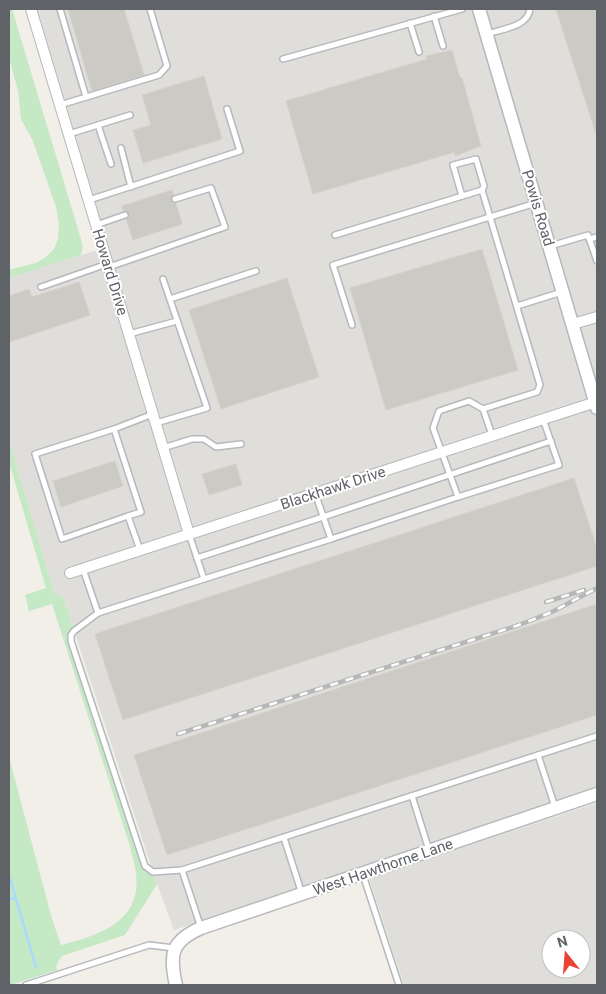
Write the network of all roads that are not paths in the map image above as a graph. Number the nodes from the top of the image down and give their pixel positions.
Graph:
1 (31, 9) edge
2 (60, 9) edge
3 (150, 9) edge
4 (462, 9) edge
5 (480, 9) edge
6 (530, 9) edge
7 (434, 16) junction
8 (410, 23) junction
9 (487, 34) junction
10 (443, 46) dead end
11 (419, 52) dead end
12 (283, 59) dead end
13 (86, 97) junction
14 (60, 105) junction
15 (227, 109) dead end
16 (130, 115) dead end
17 (98, 125) junction
18 (69, 134) junction
19 (121, 148) dead end
20 (111, 164) dead end
21 (131, 187) junction
22 (482, 190) junction
23 (462, 196) junction
24 (174, 199) dead end
25 (89, 200) junction
26 (537, 203) junction
27 (125, 215) dead end
28 (490, 217) junction
29 (96, 225) junction
30 (335, 235) dead end
31 (597, 237) edge
32 (590, 239) junction
33 (550, 246) junction
34 (597, 261) edge
35 (108, 265) junction
36 (256, 271) dead end
37 (163, 279) dead end
38 (41, 287) dead end
39 (563, 291) junction
40 (170, 299) junction
41 (517, 306) junction
42 (597, 317) edge
43 (177, 321) junction
44 (573, 324) junction
45 (352, 325) dead end
46 (129, 334) junction
47 (596, 405) edge
48 (483, 409) junction
49 (154, 418) junction
50 (543, 419) junction
51 (114, 429) junction
52 (492, 436) junction
53 (550, 441) junction
54 (241, 444) dead end
55 (163, 448) junction
56 (442, 452) junction
57 (450, 475) junction
58 (315, 493) junction
59 (458, 498) junction
60 (128, 516) junction
61 (323, 517) junction
62 (189, 534) junction
63 (331, 539) junction
64 (140, 550) junction
65 (197, 558) junction
66 (83, 569) junction
67 (70, 573) dead end
68 (204, 579) junction
69 (98, 613) junction
70 (597, 736) edge
71 (538, 756) junction
72 (597, 794) edge
73 (412, 796) junction
74 (555, 808) junction
75 (284, 838) junction
76 (429, 851) junction
77 (182, 870) junction
78 (362, 874) junction
79 (302, 895) junction
80 (201, 928) junction
81 (174, 948) junction
82 (26, 985) edge
83 (176, 985) edge
84 (399, 985) edge

1 - 14 street, Howard Drive
2 - 13 lane
3 - 13 lane
4 - 7 lane
5 - 9 street, Powis Road
6 - 9 lane
7 - 8 lane
7 - 10 lane
8 - 11 lane
8 - 12 lane
9 - 26 street, Powis Road
13 - 14 lane
14 - 18 street, Howard Drive
15 - 21 lane
16 - 17 lane
17 - 18 lane
17 - 20 lane
18 - 25 street, Howard Drive
19 - 21 lane
21 - 25 lane
22 - 23 lane
22 - 23 lane
22 - 28 lane
23 - 30 lane
24 - 35 lane
25 - 29 street, Howard Drive
26 - 28 lane
26 - 33 street, Powis Road
27 - 29 lane
28 - 41 lane
28 - 45 lane
29 - 35 street, Howard Drive
31 - 32 lane
32 - 33 lane
32 - 34 lane
33 - 39 street, Powis Road
35 - 38 lane
35 - 46 street, Howard Drive
36 - 40 lane
37 - 40 lane
39 - 41 lane
39 - 44 street, Powis Road
40 - 43 lane
41 - 48 lane
42 - 44 street
43 - 46 lane
43 - 49 lane
44 - 47 street, Powis Road
46 - 49 street, Howard Drive
47 - 50 street, Blackhawk Drive
48 - 52 lane
48 - 56 lane
49 - 51 lane
49 - 55 street, Howard Drive
50 - 52 street, Blackhawk Drive
50 - 53 lane
51 - 60 lane
51 - 60 lane
52 - 56 street, Blackhawk Drive
53 - 57 lane
53 - 59 lane
54 - 55 lane
55 - 62 street, Howard Drive
56 - 57 lane
56 - 58 street, Blackhawk Drive
57 - 59 lane
57 - 61 lane
58 - 61 lane
58 - 62 street, Blackhawk Drive
59 - 63 lane
60 - 64 lane
61 - 63 lane
61 - 65 lane
62 - 64 street, Blackhawk Drive
62 - 65 lane
63 - 68 lane
64 - 66 street, Blackhawk Drive
65 - 68 lane
66 - 67 street, Blackhawk Drive
66 - 69 lane
68 - 69 lane
69 - 77 lane
70 - 71 lane
71 - 73 lane
71 - 74 lane
72 - 74 street, West Hawthorne Lane
73 - 75 lane
73 - 76 lane
74 - 76 street, West Hawthorne Lane
75 - 77 lane
75 - 79 lane
76 - 78 street, West Hawthorne Lane
77 - 80 lane
78 - 79 street, West Hawthorne Lane
78 - 84 lane
79 - 80 street, West Hawthorne Lane
80 - 81 street, West Hawthorne Lane
81 - 82 lane
81 - 83 street

